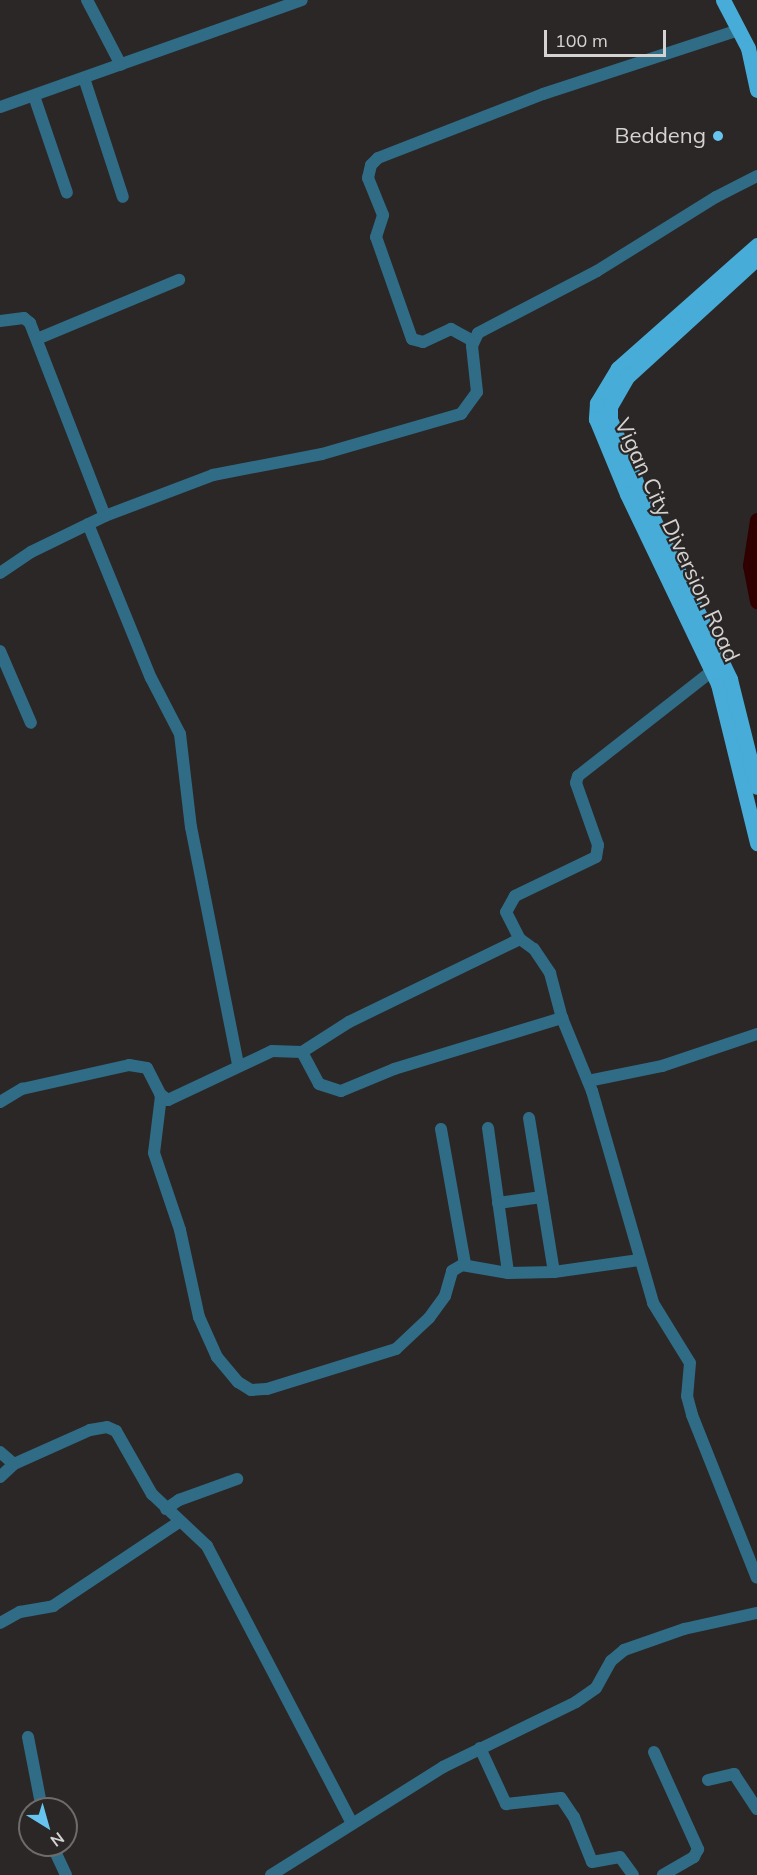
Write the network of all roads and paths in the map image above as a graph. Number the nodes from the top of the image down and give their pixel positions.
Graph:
1 (87, 0) edge
2 (302, 0) edge
3 (723, 0) edge
4 (739, 30) junction
5 (121, 65) junction
6 (84, 78) junction
7 (757, 90) edge
8 (34, 96) junction
9 (0, 107) edge
10 (757, 176) edge
11 (67, 193) dead end
12 (123, 197) dead end
13 (756, 248) edge
14 (179, 280) dead end
15 (0, 321) edge
16 (37, 339) junction
17 (473, 341) junction
18 (105, 516) junction
19 (88, 524) junction
20 (655, 537) junction
21 (0, 573) edge
22 (0, 651) edge
23 (712, 671) junction
24 (31, 723) dead end
25 (757, 787) edge
26 (757, 843) edge
27 (520, 939) junction
28 (562, 1018) junction
29 (757, 1034) edge
30 (302, 1052) junction
31 (238, 1064) junction
32 (588, 1081) junction
33 (161, 1096) junction
34 (0, 1102) edge
35 (529, 1118) dead end
36 (488, 1128) dead end
37 (441, 1129) dead end
38 (542, 1197) junction
39 (498, 1203) junction
40 (639, 1260) junction
41 (465, 1264) junction
42 (554, 1272) junction
43 (507, 1273) junction
44 (0, 1452) edge
45 (14, 1464) junction
46 (0, 1477) edge
47 (237, 1479) dead end
48 (166, 1509) junction
49 (179, 1522) junction
50 (757, 1578) edge
51 (757, 1613) edge
52 (0, 1623) edge
53 (27, 1737) dead end
54 (480, 1748) junction
55 (654, 1752) dead end
56 (708, 1780) dead end
57 (40, 1797) edge
58 (757, 1809) edge
59 (351, 1821) junction
60 (58, 1857) edge
61 (66, 1875) edge
62 (271, 1875) edge
63 (633, 1875) edge
64 (663, 1875) edge

1 - 5 street
2 - 5 street
3 - 4 main road
4 - 7 main road
4 - 17 street
5 - 6 street
6 - 8 street
6 - 12 street
8 - 9 street
8 - 11 street
10 - 17 street
13 - 20 main road, Vigan City Diversion Road
14 - 16 street
15 - 16 street
16 - 18 street
17 - 18 street
18 - 19 street
19 - 21 street
19 - 31 street
20 - 23 main road, Vigan City Diversion Road
20 - 25 main road, Vigan City Diversion Road
22 - 24 street
23 - 26 main road, Vigan City Diversion Road
23 - 27 street
27 - 28 street
27 - 30 street
28 - 30 street
28 - 32 street
29 - 32 street
30 - 31 street
31 - 33 street
32 - 40 street
33 - 34 street
33 - 41 street
35 - 38 street
36 - 39 street
37 - 41 street
38 - 39 street
38 - 42 street
39 - 43 street
40 - 42 street
40 - 50 street
41 - 43 street
42 - 43 street
44 - 45 street
45 - 46 street
45 - 48 street
47 - 48 street
48 - 49 street
49 - 52 street
49 - 59 street
51 - 54 street
53 - 57 street
54 - 59 street
54 - 63 street
55 - 64 street
56 - 58 street
59 - 62 street
60 - 61 street

